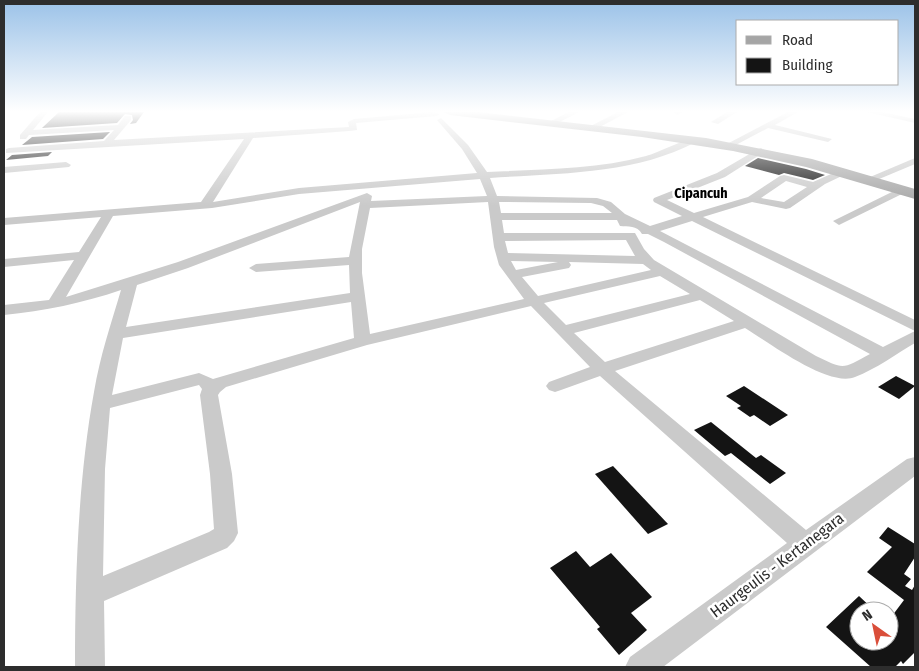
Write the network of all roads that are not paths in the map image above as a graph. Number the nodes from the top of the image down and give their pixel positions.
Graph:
1 (17, 143) edge
2 (104, 143) edge
3 (245, 143) edge
4 (464, 143) edge
5 (687, 143) edge
6 (717, 143) edge
7 (732, 143) edge
8 (729, 145) junction
9 (761, 151) junction
10 (6, 154) edge
11 (915, 161) edge
12 (66, 165) dead end
13 (4, 170) edge
14 (844, 172) junction
15 (483, 176) junction
16 (868, 180) junction
17 (815, 186) junction
18 (909, 192) edge
19 (368, 195) junction
20 (493, 199) junction
21 (752, 199) junction
22 (206, 205) junction
23 (110, 212) junction
24 (496, 216) junction
25 (621, 217) junction
26 (692, 218) junction
27 (4, 221) edge
28 (839, 221) dead end
29 (652, 230) junction
30 (630, 234) junction
31 (500, 236) junction
32 (84, 255) junction
33 (503, 257) junction
34 (591, 260) junction
35 (645, 260) junction
36 (355, 261) junction
37 (4, 263) edge
38 (256, 268) dead end
39 (663, 270) junction
40 (512, 275) junction
41 (131, 282) junction
42 (703, 295) junction
43 (358, 296) junction
44 (534, 301) junction
45 (54, 304) junction
46 (4, 310) edge
47 (747, 322) junction
48 (915, 326) edge
49 (563, 331) junction
50 (115, 334) junction
51 (915, 336) edge
52 (363, 341) junction
53 (883, 354) junction
54 (601, 368) junction
55 (555, 386) dead end
56 (212, 388) junction
57 (101, 404) junction
58 (915, 464) edge
59 (805, 544) junction
60 (90, 594) junction
61 (90, 667) edge
62 (640, 667) edge

1 - 10 street
2 - 10 street
3 - 22 street
4 - 15 street
5 - 15 street
6 - 8 main road
7 - 8 street
8 - 9 main road
9 - 14 main road
9 - 26 street
11 - 16 street
12 - 13 street
14 - 16 main road
14 - 17 street
15 - 19 street
15 - 20 street
16 - 18 main road
17 - 21 street
17 - 21 street
18 - 28 street
19 - 20 street
19 - 22 street
19 - 36 street
19 - 41 street
20 - 24 street
20 - 25 street
21 - 26 street
22 - 23 street
23 - 27 street
23 - 32 street
24 - 25 street
24 - 31 street
25 - 29 street
25 - 30 street
26 - 29 street
26 - 48 street
29 - 30 street
29 - 53 street
30 - 31 street
30 - 35 street
31 - 33 street
32 - 37 street
32 - 45 street
33 - 34 street
33 - 40 street
34 - 35 street
34 - 40 street
35 - 39 street
36 - 38 street
36 - 43 street
39 - 42 street
39 - 44 street
40 - 44 street
41 - 45 street
41 - 50 street
42 - 47 street
42 - 49 street
43 - 50 street
43 - 52 street
44 - 49 street
44 - 52 street
45 - 46 street
47 - 53 street
47 - 54 street
49 - 54 street
50 - 57 street
51 - 53 street
52 - 56 street
54 - 55 street
54 - 59 street
56 - 57 street
56 - 60 street
57 - 60 street
58 - 59 street, Haurgeulis - Kertanegara
59 - 62 street, Haurgeulis - Kertanegara
60 - 61 street

